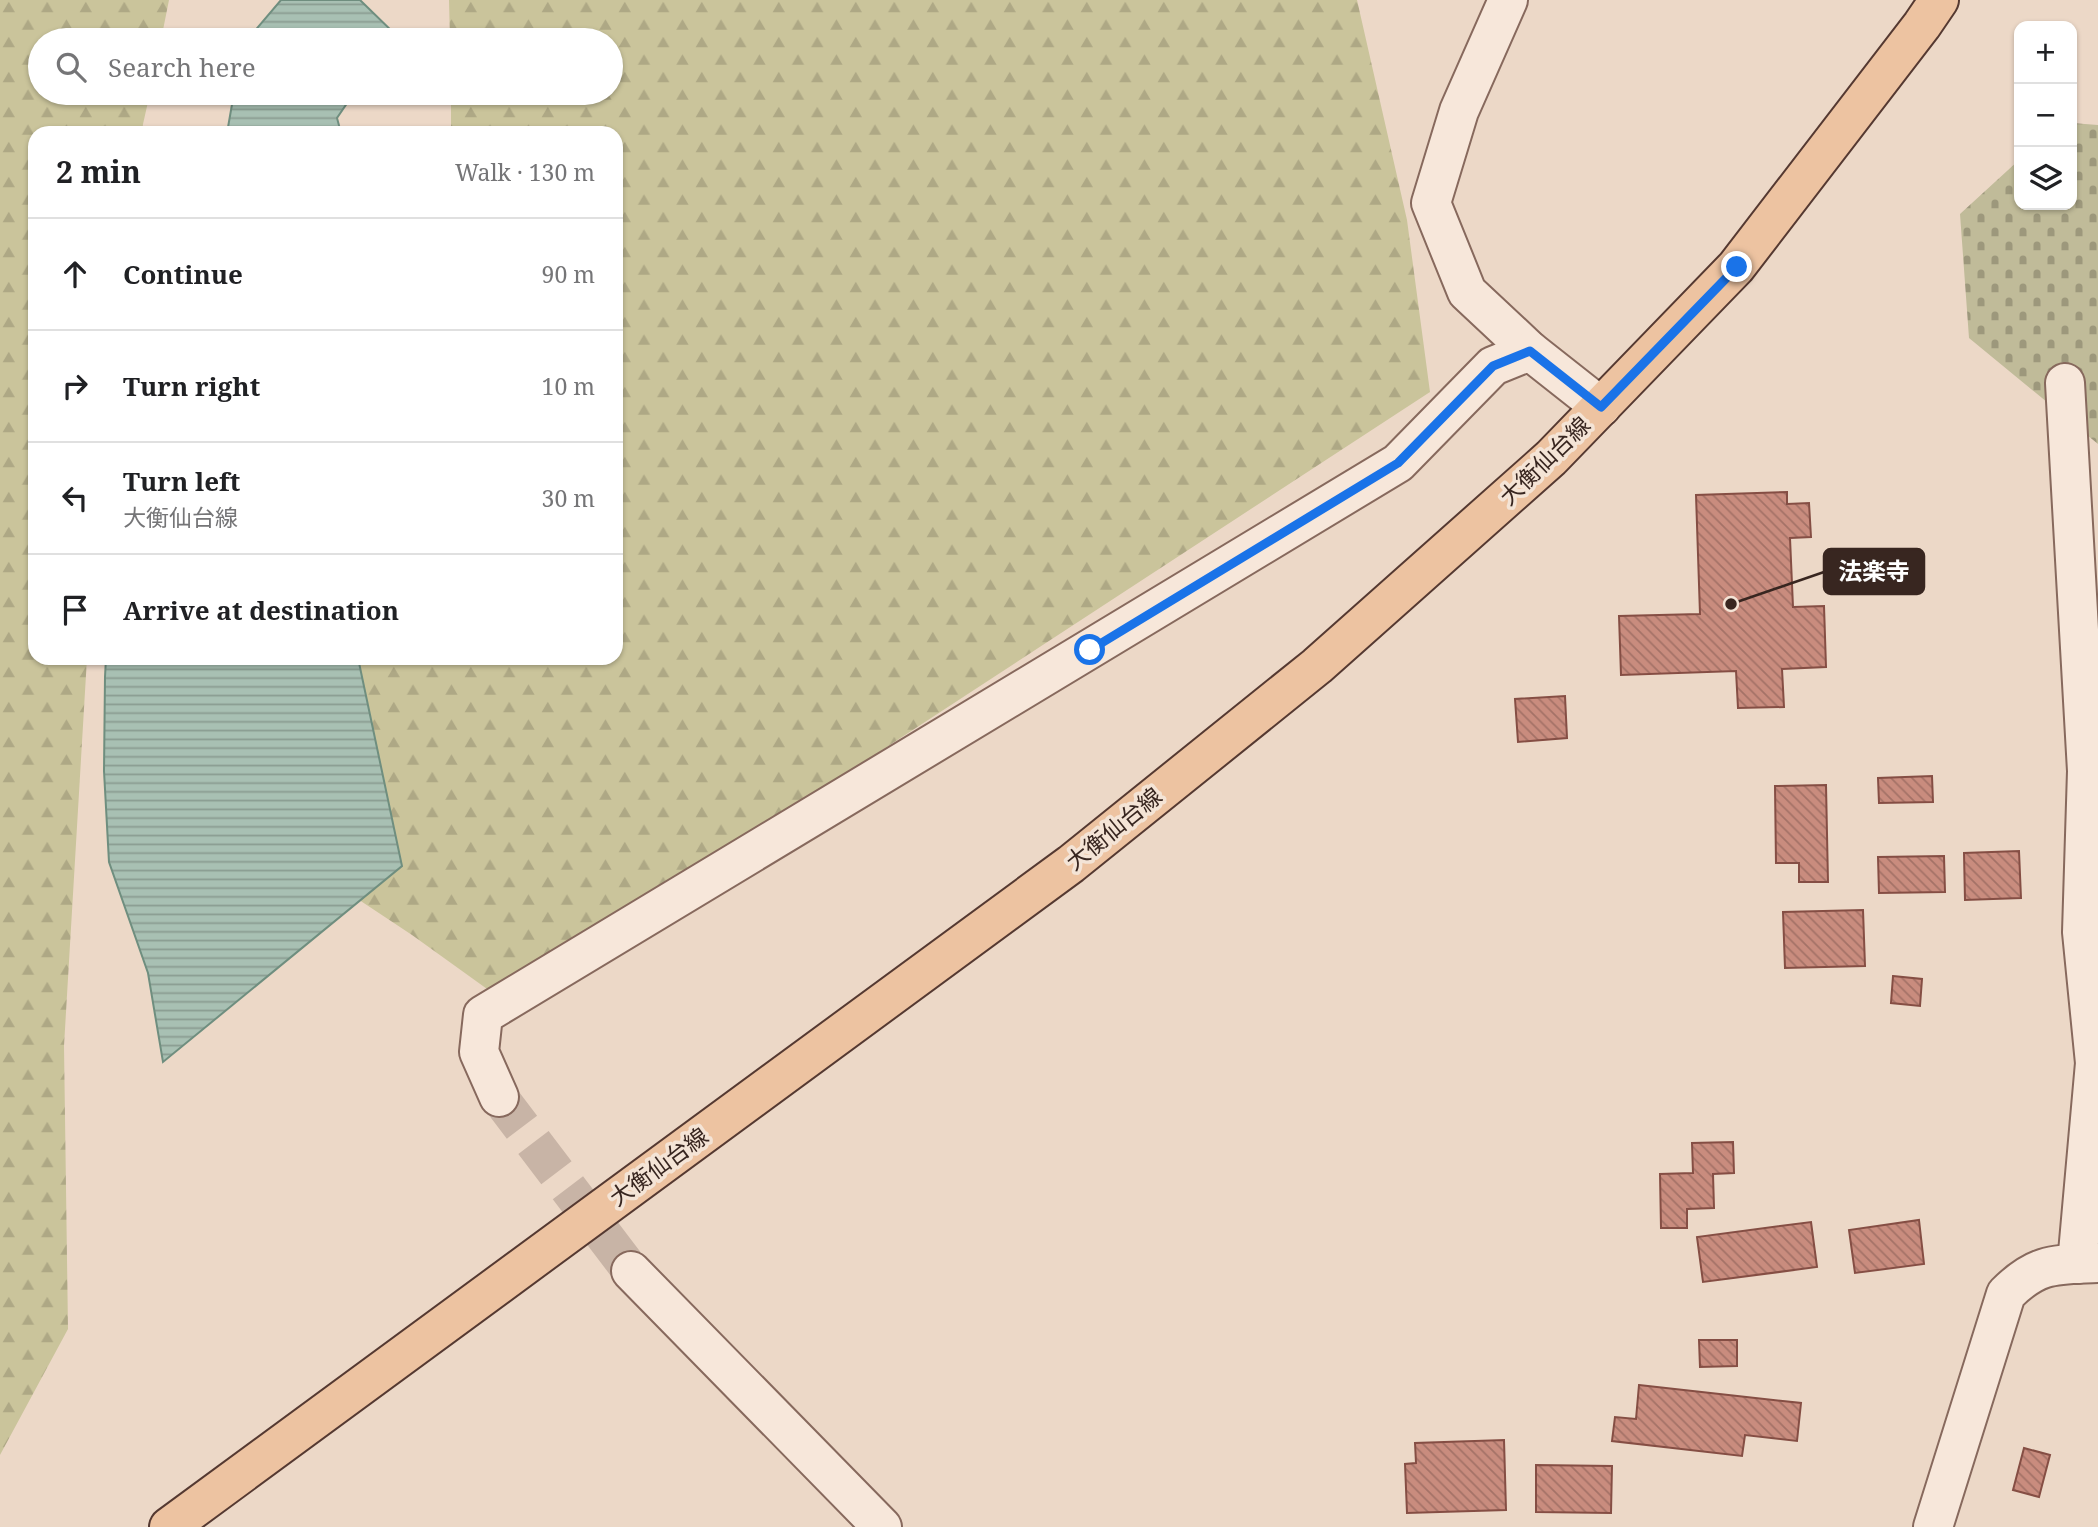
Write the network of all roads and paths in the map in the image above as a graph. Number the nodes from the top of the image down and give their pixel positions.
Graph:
1 (1508, 0) edge
2 (1938, 0) edge
3 (1530, 351) junction
4 (2065, 383) dead end
5 (1601, 407) junction
6 (499, 1097) tunnel mouth
7 (2088, 1264) edge
8 (631, 1271) tunnel mouth
9 (169, 1527) edge
10 (882, 1527) edge
11 (1933, 1527) edge

1 - 3 street
2 - 5 main road, 大衡仙台線
3 - 5 street
3 - 6 street
4 - 7 street
5 - 9 main road, 大衡仙台線
7 - 11 street
8 - 10 street

